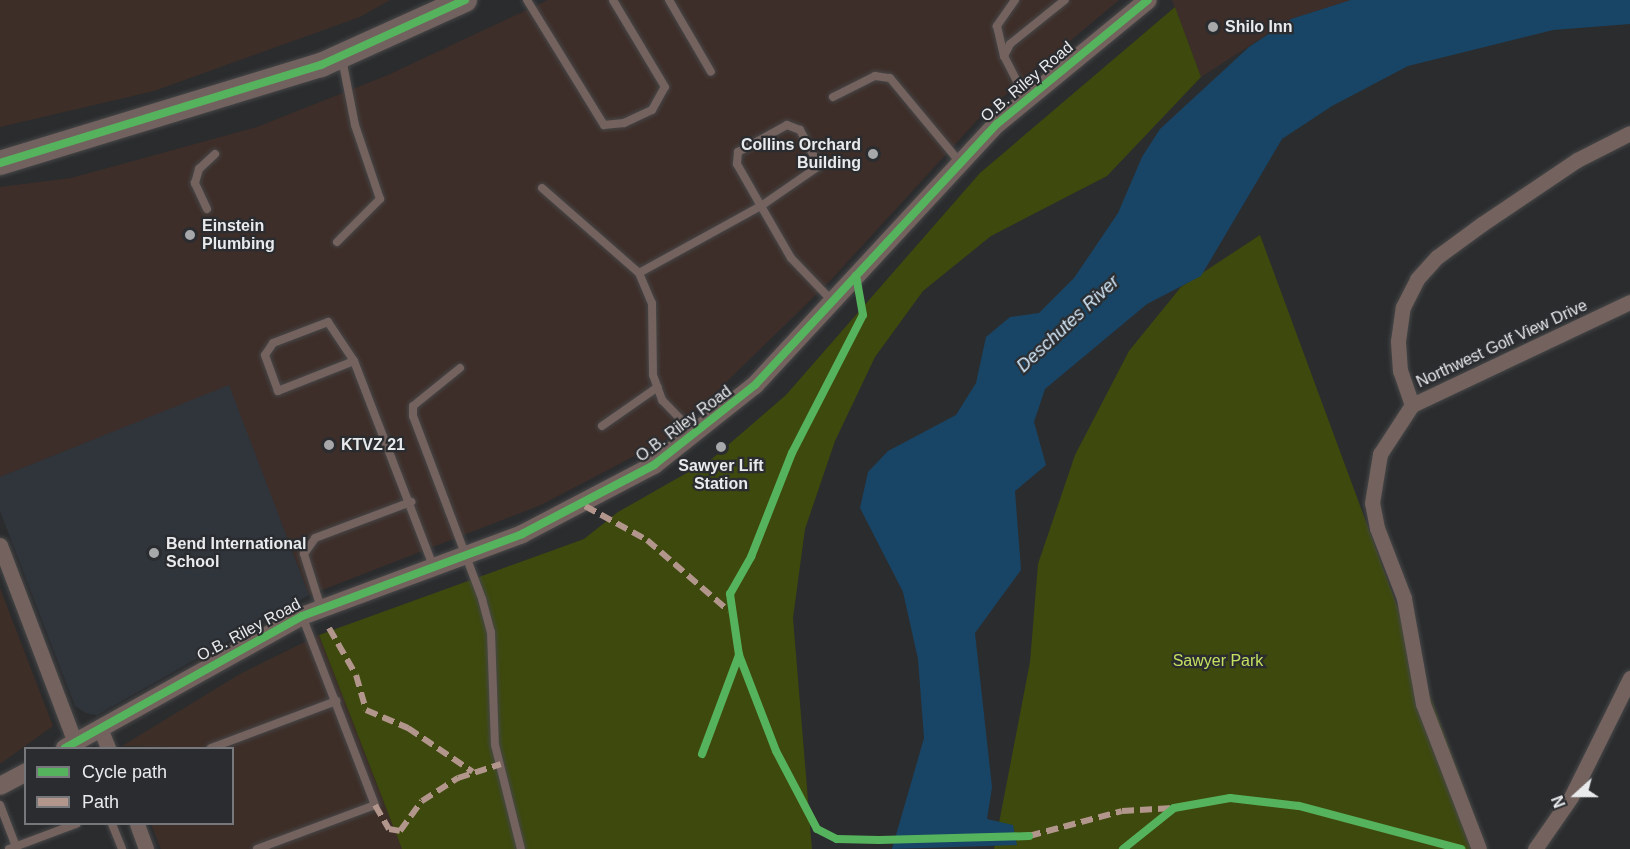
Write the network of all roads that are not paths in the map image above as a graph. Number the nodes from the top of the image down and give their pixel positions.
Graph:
1 (465, 0) edge
2 (527, 0) edge
3 (613, 0) edge
4 (669, 0) edge
5 (1015, 0) edge
6 (1065, 0) edge
7 (1148, 0) edge
8 (342, 56) junction
9 (1004, 56) junction
10 (711, 72) dead end
11 (833, 97) dead end
12 (1026, 99) junction
13 (1630, 133) edge
14 (215, 154) dead end
15 (958, 161) junction
16 (0, 163) edge
17 (542, 188) dead end
18 (761, 206) junction
19 (207, 209) dead end
20 (337, 242) dead end
21 (639, 273) junction
22 (834, 302) junction
23 (1630, 302) edge
24 (354, 361) junction
25 (460, 368) dead end
26 (658, 387) junction
27 (1412, 405) junction
28 (602, 426) dead end
29 (696, 436) junction
30 (411, 502) junction
31 (0, 545) edge
32 (466, 554) junction
33 (434, 566) junction
34 (321, 608) junction
35 (302, 616) junction
36 (1630, 678) edge
37 (336, 700) junction
38 (100, 728) junction
39 (70, 745) edge
40 (108, 747) edge
41 (214, 747) edge
42 (24, 773) edge
43 (0, 786) edge
44 (0, 805) edge
45 (73, 825) edge
46 (112, 825) edge
47 (137, 825) edge
48 (14, 848) edge
49 (122, 849) edge
50 (146, 849) edge
51 (257, 849) edge
52 (521, 849) edge
53 (1479, 849) edge
54 (1535, 849) edge

1 - 8 main road
2 - 3 lane
4 - 10 lane
5 - 9 lane
6 - 9 lane
7 - 12 street, O.B. Riley Road
8 - 16 main road
8 - 20 lane
9 - 12 lane
11 - 15 lane
12 - 15 street, O.B. Riley Road
13 - 27 street
14 - 19 lane
15 - 22 street, O.B. Riley Road
17 - 21 lane
18 - 18 lane
18 - 21 lane
18 - 22 lane
21 - 26 lane
22 - 29 street, O.B. Riley Road
23 - 27 street, Northwest Golf View Drive
24 - 24 lane
24 - 30 lane
25 - 32 lane
26 - 28 lane
26 - 29 lane
27 - 53 street, Northwest Golf View Drive
29 - 32 street, O.B. Riley Road
30 - 33 lane
30 - 34 lane
31 - 39 street
32 - 33 street, O.B. Riley Road
32 - 52 lane
33 - 34 street, O.B. Riley Road
34 - 35 street, O.B. Riley Road
35 - 37 lane
35 - 38 street, O.B. Riley Road
36 - 54 street
37 - 41 lane
37 - 51 lane
38 - 39 street, O.B. Riley Road
38 - 40 street
42 - 43 street
44 - 48 lane
45 - 48 lane
46 - 49 lane
47 - 50 street

